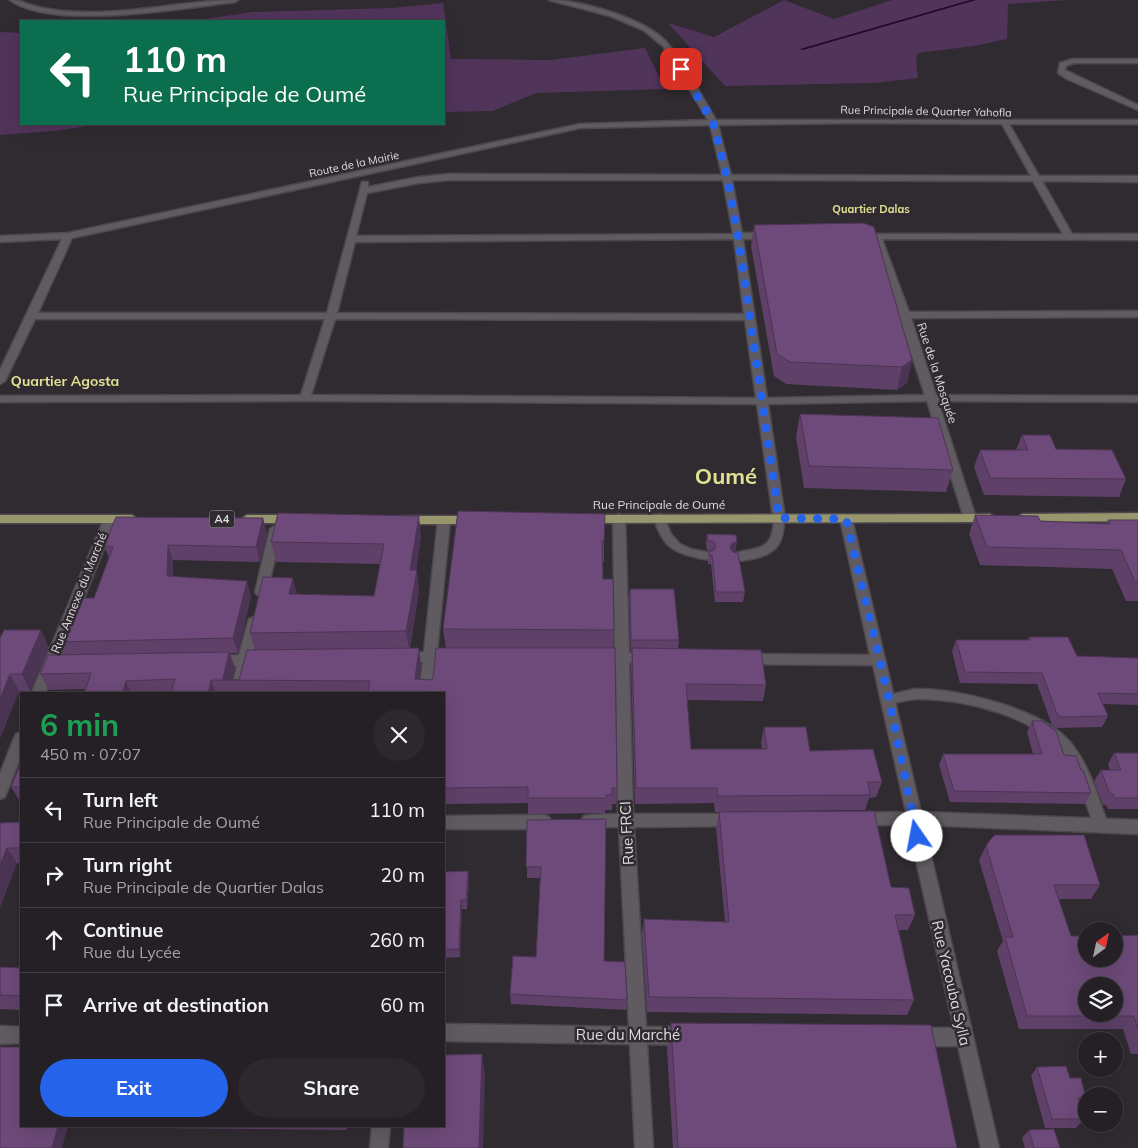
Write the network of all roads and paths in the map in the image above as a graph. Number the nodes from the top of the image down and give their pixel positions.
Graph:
1 (13, 0) edge
2 (235, 0) edge
3 (552, 0) edge
4 (567, 1) edge
5 (1138, 61) edge
6 (1138, 108) edge
7 (713, 122) junction
8 (1138, 122) edge
9 (1005, 123) junction
10 (367, 174) junction
11 (727, 177) junction
12 (1036, 179) junction
13 (1138, 179) edge
14 (363, 190) junction
15 (68, 236) junction
16 (738, 236) junction
17 (778, 236) edge
18 (847, 236) edge
19 (877, 237) junction
20 (1069, 237) junction
21 (1138, 237) edge
22 (0, 239) edge
23 (352, 239) junction
24 (905, 314) junction
25 (1138, 314) edge
26 (32, 316) junction
27 (331, 316) junction
28 (750, 317) junction
29 (0, 381) edge
30 (305, 398) junction
31 (0, 399) edge
32 (933, 399) junction
33 (1138, 399) edge
34 (761, 401) junction
35 (1138, 517) edge
36 (619, 518) junction
37 (659, 518) junction
38 (779, 518) junction
39 (970, 518) junction
40 (0, 519) edge
41 (110, 519) junction
42 (148, 519) edge
43 (234, 519) edge
44 (278, 519) junction
45 (307, 519) edge
46 (571, 519) edge
47 (846, 519) junction
48 (386, 520) edge
49 (444, 520) junction
50 (483, 520) edge
51 (707, 556) edge
52 (736, 557) edge
53 (430, 657) junction
54 (468, 657) edge
55 (391, 658) edge
56 (583, 658) edge
57 (622, 658) junction
58 (661, 658) edge
59 (731, 659) edge
60 (246, 660) junction
61 (275, 660) edge
62 (879, 660) junction
63 (197, 661) edge
64 (70, 663) edge
65 (50, 664) junction
66 (39, 692) edge
67 (238, 692) edge
68 (426, 692) edge
69 (889, 699) junction
70 (20, 741) edge
71 (0, 793) edge
72 (913, 818) junction
73 (844, 819) edge
74 (626, 820) junction
75 (745, 820) edge
76 (578, 821) edge
77 (559, 822) edge
78 (445, 823) edge
79 (1102, 824) junction
80 (1138, 826) edge
81 (445, 1034) edge
82 (0, 1035) edge
83 (20, 1035) edge
84 (638, 1035) junction
85 (707, 1036) edge
86 (904, 1037) edge
87 (963, 1037) junction
88 (381, 1127) edge
89 (379, 1148) edge
90 (644, 1148) edge
91 (990, 1148) edge

1 - 2 street
3 - 4 street
4 - 7 street
5 - 6 street
7 - 9 street, Rue Principale de Quarter Yahofla
7 - 10 street, Route de la Mairie
7 - 11 street
8 - 9 street, Rue Principale de Quarter Yahofla
9 - 12 street
10 - 14 street
10 - 15 street, Route de la Mairie
11 - 12 street
11 - 14 street
11 - 16 street
12 - 13 street
12 - 20 street
14 - 23 street
15 - 22 street, Route de la Mairie
15 - 26 street
16 - 17 street
16 - 23 street
16 - 28 street
18 - 19 street
19 - 20 street
19 - 24 street, Rue de la Mosquée
20 - 21 street
23 - 27 street
24 - 25 street
24 - 32 street, Rue de la Mosquée
26 - 27 street
26 - 29 street
27 - 28 street
27 - 30 street
28 - 34 street
30 - 31 street
30 - 34 street
32 - 33 street
32 - 34 street
32 - 39 street, Rue de la Mosquée
34 - 38 street
35 - 39 main road, Rue Principale de Oumé
36 - 37 main road, Rue Principale de Oumé
36 - 46 main road, Rue Principale de Oumé
36 - 57 street, Rue FRCI
37 - 38 main road, Rue Principale de Oumé
37 - 51 lane
38 - 47 main road, Rue Principale de Oumé
38 - 52 lane
39 - 47 main road, Rue Principale de Oumé
40 - 41 main road
41 - 42 main road
41 - 65 street, Rue Annexe du Marché
43 - 44 main road, A4
44 - 45 main road, A4
44 - 60 street
47 - 62 street, Rue Yacouba Sylla
48 - 49 main road
49 - 50 main road
49 - 53 street
53 - 54 street
53 - 55 street
53 - 68 street
56 - 57 street
57 - 58 street
57 - 74 street, Rue FRCI
59 - 62 street
60 - 61 street
60 - 63 street
60 - 67 street
62 - 69 street, Rue Yacouba Sylla
64 - 65 street
65 - 66 street, Rue Annexe du Marché
69 - 72 street, Rue Yacouba Sylla
69 - 79 lane
70 - 71 street
72 - 73 street
72 - 79 street
72 - 87 street, Rue Yacouba Sylla
74 - 75 street
74 - 76 street
74 - 84 street, Rue FRCI
77 - 78 street
79 - 80 street
81 - 84 street, Rue du Marché
82 - 83 street
84 - 85 street, Rue du Marché
84 - 90 street, Rue FRCI
86 - 87 street
87 - 91 street, Rue Yacouba Sylla
88 - 89 street

